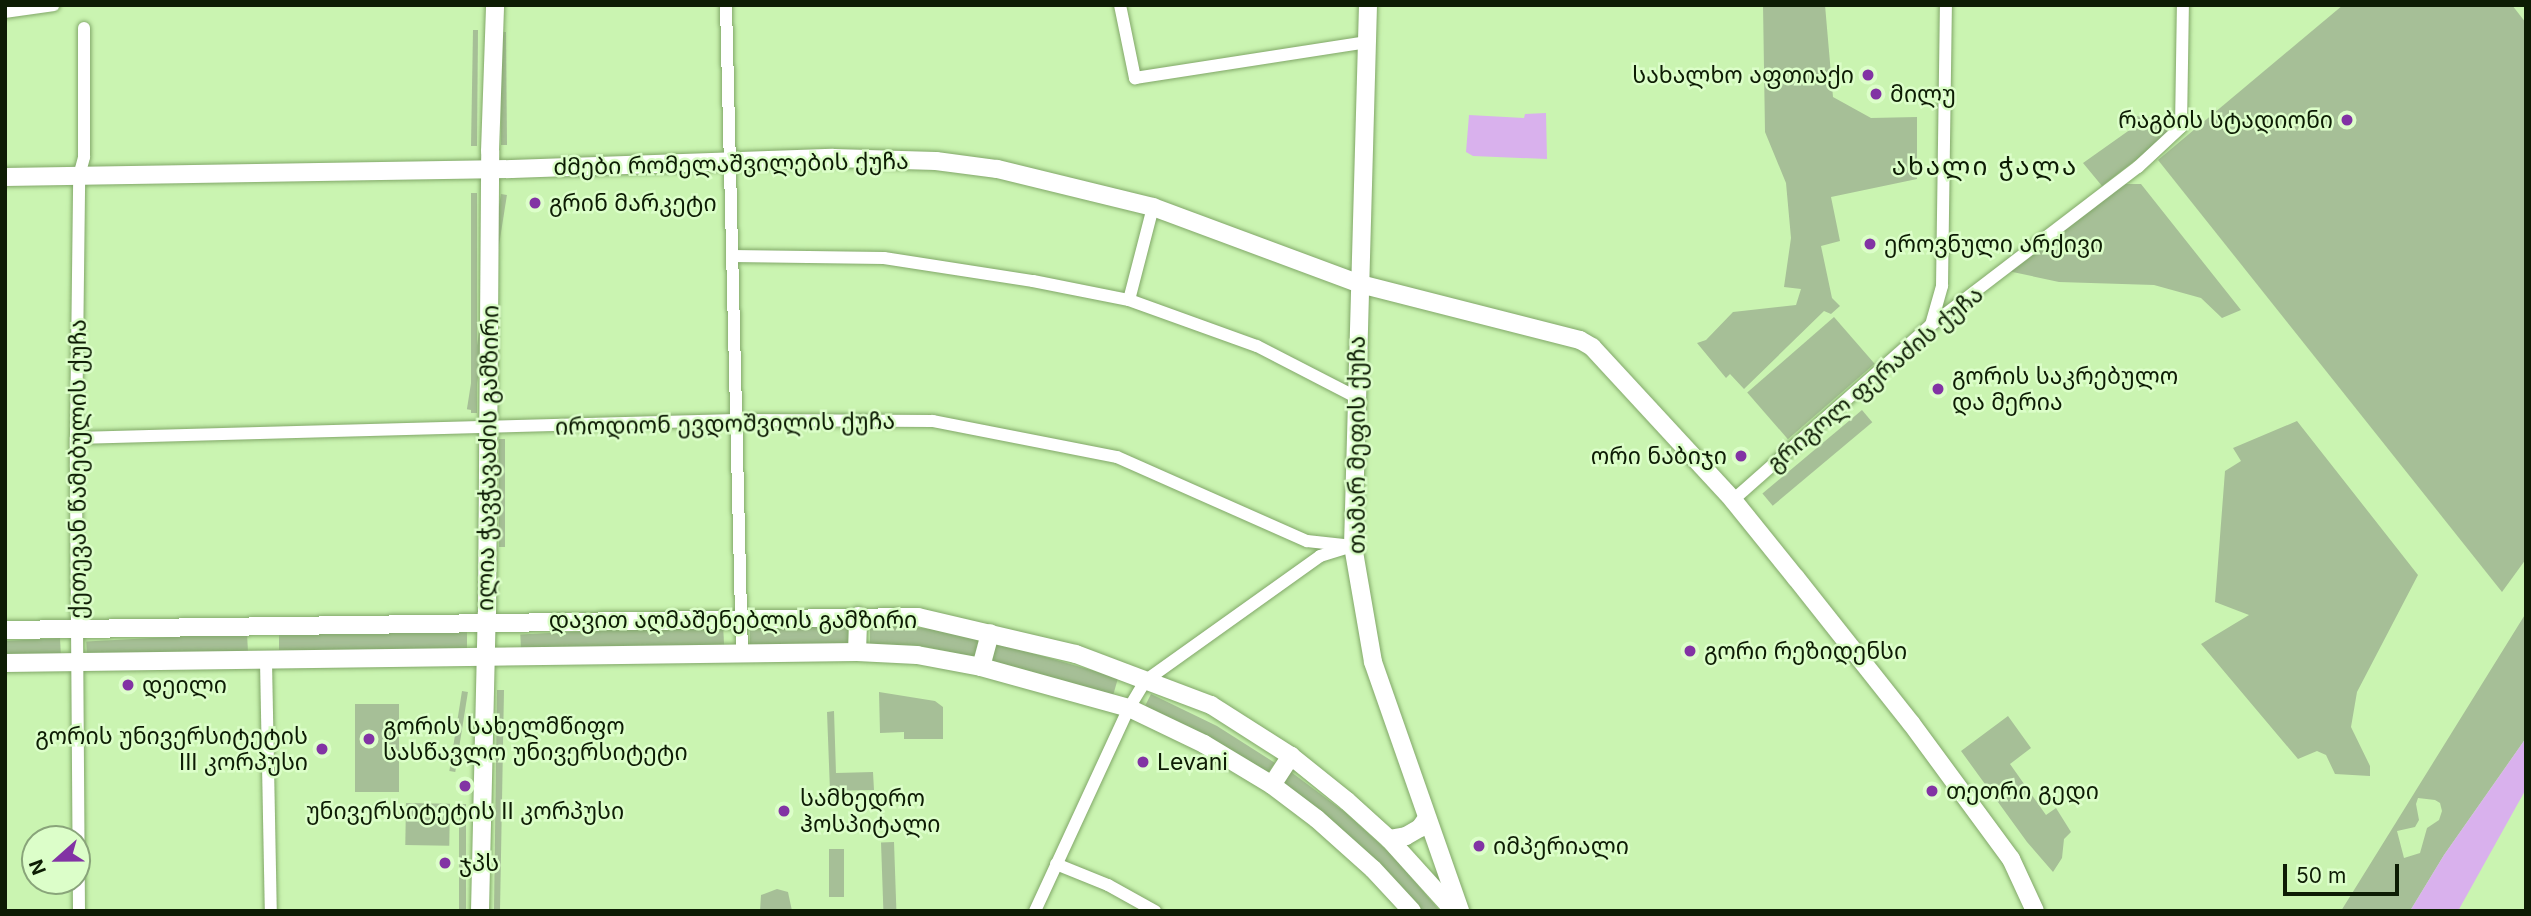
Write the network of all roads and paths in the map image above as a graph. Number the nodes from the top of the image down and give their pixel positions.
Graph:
1 (54, 5) edge
2 (495, 5) edge
3 (726, 5) edge
4 (1120, 5) edge
5 (1368, 5) edge
6 (1946, 5) edge
7 (2183, 5) edge
8 (5, 12) edge
9 (84, 28) dead end
10 (1367, 42) junction
11 (730, 163) junction
12 (490, 169) junction
13 (79, 176) junction
14 (5, 177) edge
15 (1153, 206) junction
16 (732, 256) junction
17 (1360, 284) junction
18 (1942, 286) junction
19 (1973, 295) junction
20 (1129, 300) junction
21 (1931, 325) junction
22 (1356, 397) junction
23 (736, 420) junction
24 (488, 429) junction
25 (76, 438) junction
26 (1733, 500) junction
27 (1353, 546) junction
28 (858, 616) junction
29 (741, 617) junction
30 (486, 623) junction
31 (78, 627) junction
32 (5, 630) edge
33 (990, 633) junction
34 (857, 652) junction
35 (742, 654) junction
36 (486, 657) junction
37 (266, 661) junction
38 (79, 662) junction
39 (5, 663) edge
40 (981, 667) junction
41 (1145, 681) junction
42 (1129, 708) junction
43 (1291, 756) junction
44 (1272, 785) junction
45 (1427, 818) junction
46 (1389, 839) junction
47 (1056, 864) junction
48 (79, 911) edge
49 (271, 911) edge
50 (480, 911) edge
51 (1035, 911) edge
52 (1155, 911) edge
53 (1412, 911) edge
54 (1454, 911) edge
55 (1460, 911) edge
56 (2035, 911) edge

1 - 8 street
2 - 12 street, ილია ჭავჭავაძის გამზირი
3 - 11 street
4 - 10 street
5 - 10 street, თამარ მეფის ქუჩა
6 - 18 street
7 - 19 street, გრიგოლ ფერაძის ქუჩა
9 - 13 street, ქეთევან წამებულის ქუჩა
10 - 17 street, თამარ მეფის ქუჩა
11 - 12 street, ძმები რომელაშვილების ქუჩა
11 - 15 street, ძმები რომელაშვილების ქუჩა
11 - 16 street
12 - 13 street, ძმები რომელაშვილების ქუჩა
12 - 24 street, ილია ჭავჭავაძის გამზირი
13 - 14 street, ძმები რომელაშვილების ქუჩა
13 - 25 street, ქეთევან წამებულის ქუჩა
15 - 17 street, ძმები რომელაშვილების ქუჩა
15 - 20 street
16 - 20 street
16 - 23 street
17 - 22 street, თამარ მეფის ქუჩა
17 - 26 street, ძმები რომელაშვილების ქუჩა
18 - 19 street
18 - 21 street
19 - 21 street, გრიგოლ ფერაძის ქუჩა
20 - 22 street
21 - 26 street, გრიგოლ ფერაძის ქუჩა
22 - 27 street, თამარ მეფის ქუჩა
23 - 24 street, იროდიონ ევდოშვილის ქუჩა
23 - 27 street, იროდიონ ევდოშვილის ქუჩა
23 - 29 street
24 - 25 street, იროდიონ ევდოშვილის ქუჩა
24 - 30 street, ილია ჭავჭავაძის გამზირი
25 - 31 street, ქეთევან წამებულის ქუჩა
26 - 56 street, ძმები რომელაშვილების ქუჩა
27 - 41 street
27 - 45 street, თამარ მეფის ქუჩა
28 - 29 street, დავით აღმაშენებლის გამზირი
28 - 33 street, დავით აღმაშენებლის გამზირი
28 - 34 street
29 - 30 street, დავით აღმაშენებლის გამზირი
29 - 35 street
30 - 31 street, დავით აღმაშენებლის გამზირი
30 - 36 street, ილია ჭავჭავაძის გამზირი
31 - 32 street, დავით აღმაშენებლის გამზირი
31 - 38 street, ქეთევან წამებულის ქუჩა
33 - 40 street
33 - 41 street, დავით აღმაშენებლის გამზირი
34 - 35 street, დავით აღმაშენებლის გამზირი
34 - 40 street, დავით აღმაშენებლის გამზირი
35 - 36 street, დავით აღმაშენებლის გამზირი
36 - 37 street, დავით აღმაშენებლის გამზირი
36 - 50 street, ილია ჭავჭავაძის გამზირი
37 - 38 street, დავით აღმაშენებლის გამზირი
37 - 49 street
38 - 39 street, დავით აღმაშენებლის გამზირი
38 - 48 street, ქეთევან წამებულის ქუჩა
40 - 42 street, დავით აღმაშენებლის გამზირი
41 - 42 street
41 - 43 street, დავით აღმაშენებლის გამზირი
42 - 44 street, დავით აღმაშენებლის გამზირი
42 - 47 street
43 - 44 street
43 - 46 street, დავით აღმაშენებლის გამზირი
44 - 53 street, დავით აღმაშენებლის გამზირი
45 - 46 street
45 - 55 street, თამარ მეფის ქუჩა
46 - 54 street, დავით აღმაშენებლის გამზირი
47 - 51 street
47 - 52 street

